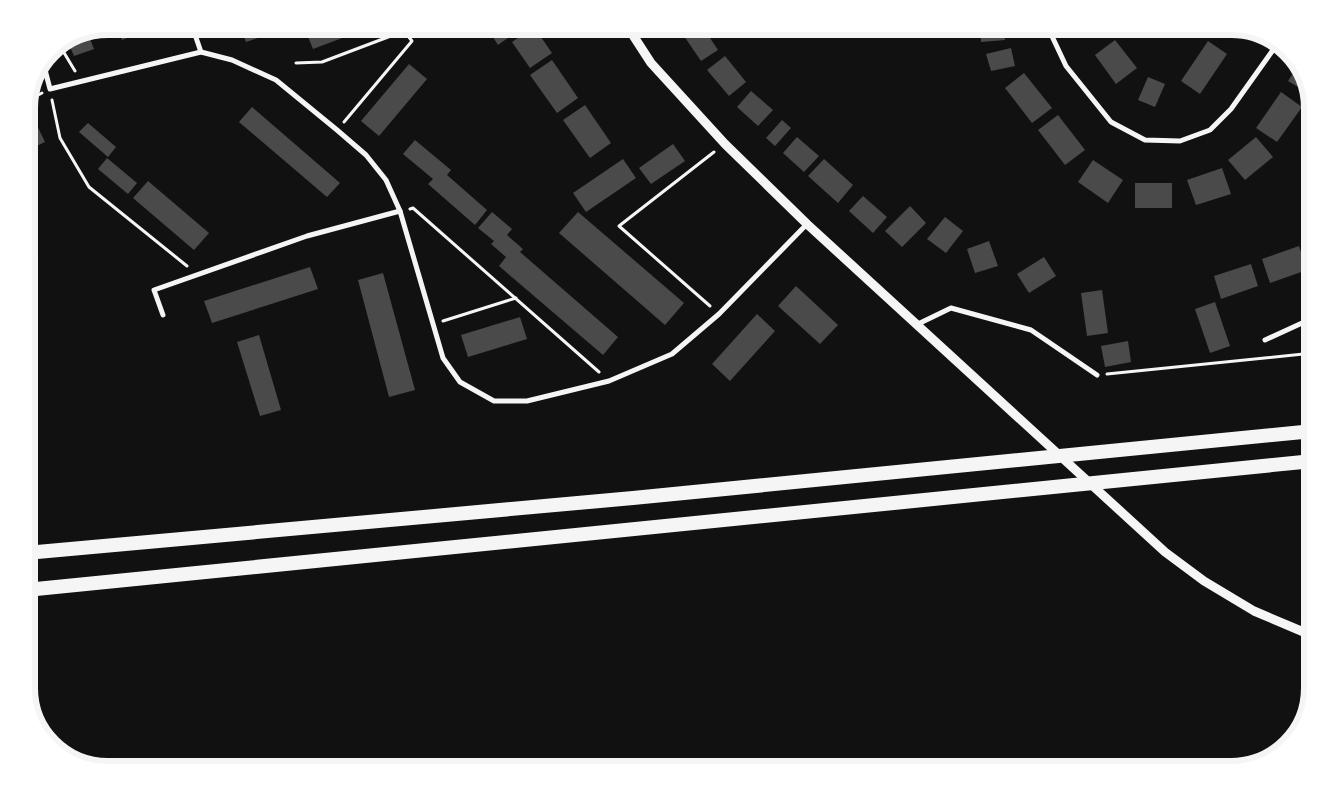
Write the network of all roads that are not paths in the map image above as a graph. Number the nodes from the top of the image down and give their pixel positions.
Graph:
1 (195, 35) edge
2 (633, 35) edge
3 (1051, 35) edge
4 (1274, 49) edge
5 (201, 52) junction
6 (45, 71) edge
7 (400, 211) junction
8 (807, 224) junction
9 (163, 315) dead end
10 (1304, 322) edge
11 (918, 324) junction
12 (1265, 340) dead end
13 (1097, 375) road end
14 (1304, 432) edge
15 (1304, 462) edge
16 (35, 552) edge
17 (35, 589) edge
18 (1304, 632) edge

1 - 5 street
2 - 8 street
3 - 4 street
5 - 6 street
5 - 7 street
7 - 8 street
7 - 9 street
8 - 11 street
10 - 12 street
11 - 13 street
11 - 18 street
14 - 16 highway
15 - 17 highway

